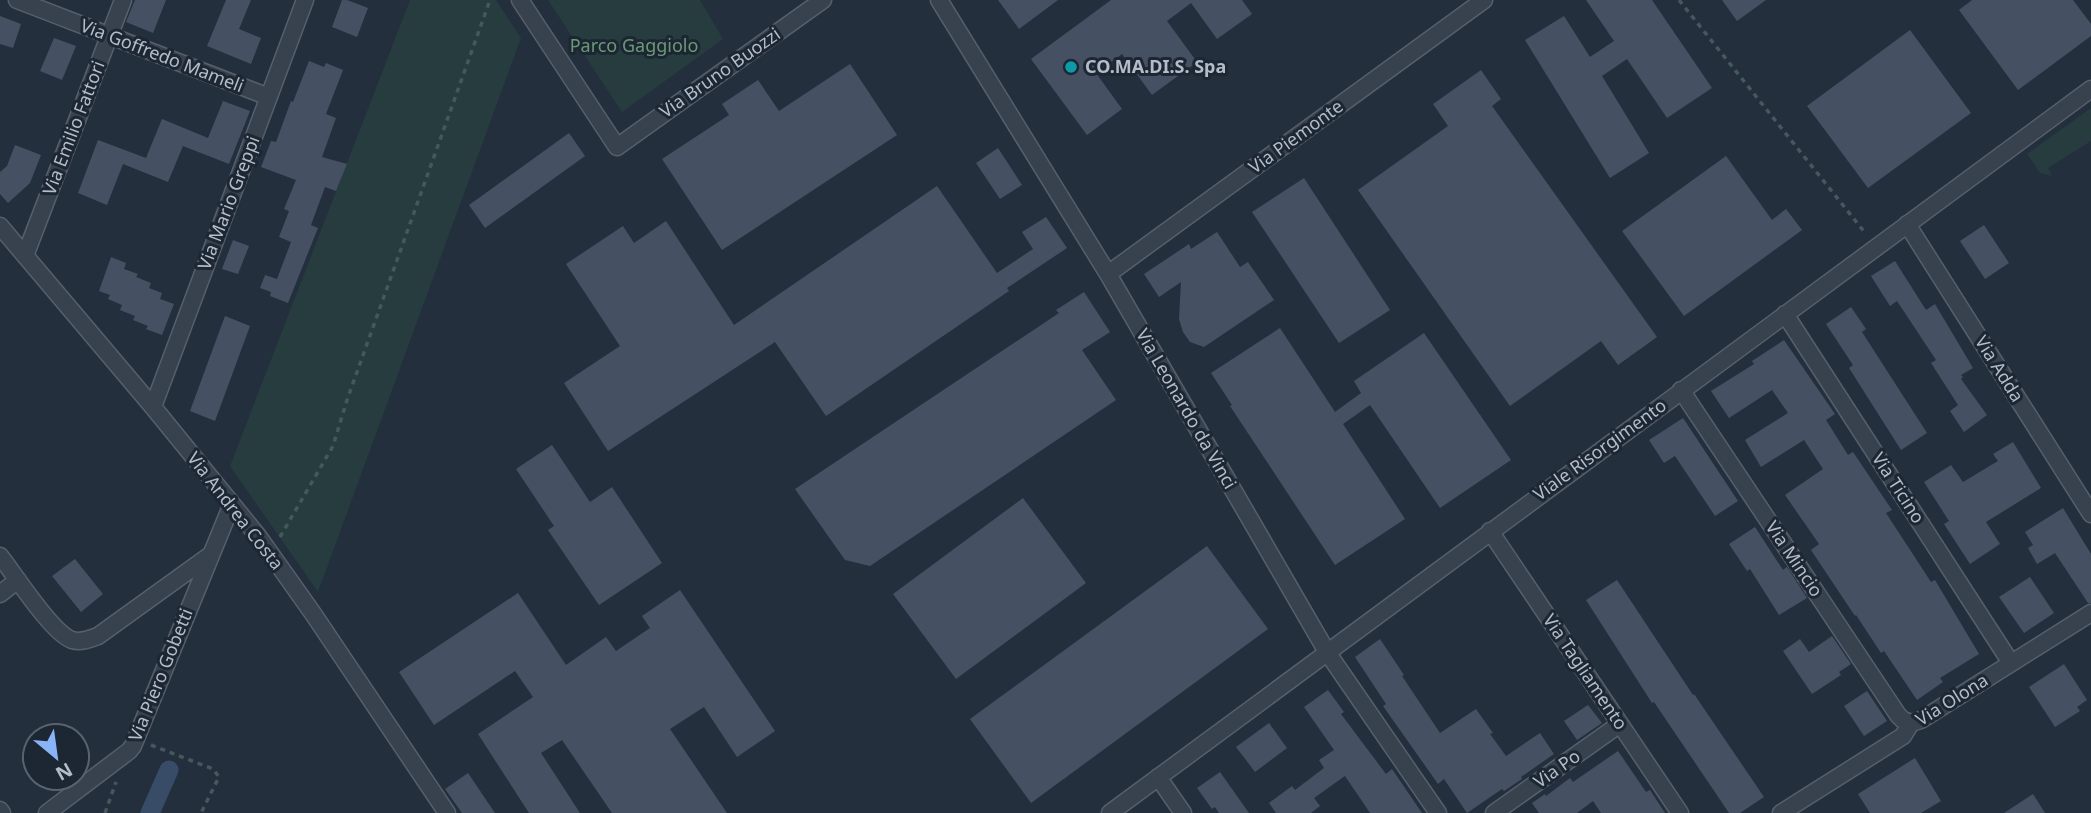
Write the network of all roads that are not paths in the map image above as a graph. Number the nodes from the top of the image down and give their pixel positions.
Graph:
1 (17, 0) edge
2 (123, 0) edge
3 (305, 0) edge
4 (520, 0) edge
5 (823, 0) edge
6 (939, 0) edge
7 (1484, 0) edge
8 (109, 36) junction
9 (2091, 89) edge
10 (269, 97) junction
11 (1907, 224) junction
12 (0, 226) edge
13 (25, 256) junction
14 (1108, 274) junction
15 (1785, 314) junction
16 (1681, 390) junction
17 (153, 407) junction
18 (232, 504) junction
19 (2091, 514) edge
20 (1490, 531) junction
21 (0, 556) edge
22 (209, 556) junction
23 (18, 580) junction
24 (0, 594) edge
25 (2091, 613) edge
26 (1327, 652) junction
27 (2011, 663) junction
28 (1911, 723) junction
29 (1620, 724) junction
30 (1158, 777) junction
31 (47, 813) edge
32 (447, 813) edge
33 (1110, 813) edge
34 (1183, 813) edge
35 (1438, 813) edge
36 (1494, 813) edge
37 (1680, 813) edge
38 (1781, 813) edge

1 - 8 street, Via Goffredo Mameli
2 - 8 street, Via Emilio Fattori
3 - 10 street, Via Mario Greppi
4 - 5 street, Via Bruno Buozzi
6 - 14 street, Via Leonardo da Vinci
7 - 14 street, Via Piemonte
8 - 10 street, Via Goffredo Mameli
8 - 13 street, Via Emilio Fattori
9 - 11 street, Viale Risorgimento
10 - 17 street, Via Mario Greppi
11 - 15 street, Viale Risorgimento
11 - 19 street, Via Adda
12 - 13 street, Via Andrea Costa
13 - 17 street, Via Andrea Costa
14 - 26 street, Via Leonardo da Vinci
15 - 16 street, Viale Risorgimento
15 - 27 street, Via Ticino
16 - 20 street, Viale Risorgimento
16 - 28 street, Via Mincio
17 - 18 street, Via Andrea Costa
18 - 22 street, Via Piero Gobetti
18 - 32 street, Via Andrea Costa
20 - 26 street, Viale Risorgimento
20 - 29 street, Via Tagliamento
21 - 23 street
22 - 23 street
22 - 31 street, Via Piero Gobetti
23 - 24 street
25 - 27 street, Via Olona
26 - 30 street, Viale Risorgimento
26 - 35 street, Via Leonardo da Vinci
27 - 28 street, Via Olona
28 - 38 street, Via Olona
29 - 36 street, Via Po
29 - 37 street, Via Tagliamento
30 - 33 street, Viale Risorgimento
30 - 34 street

